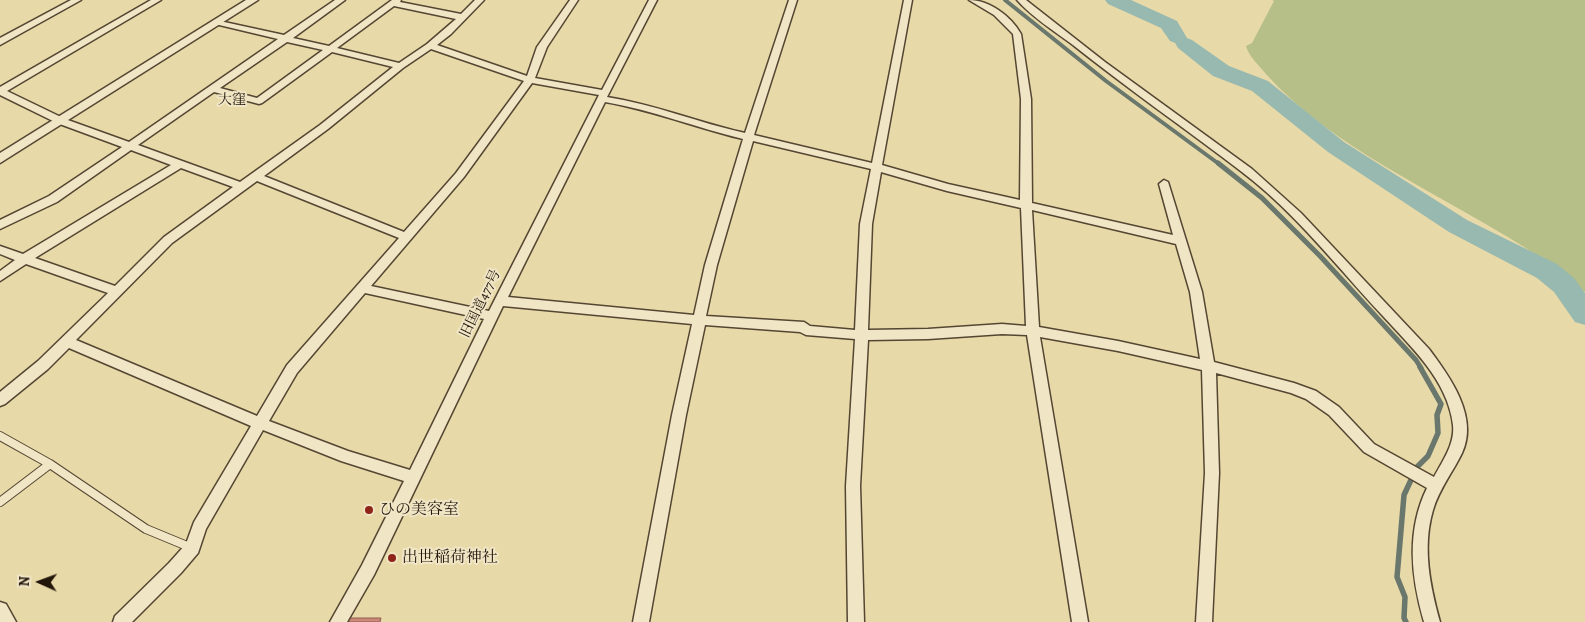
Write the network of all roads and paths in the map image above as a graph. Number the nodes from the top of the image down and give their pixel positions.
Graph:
1 (78, 0) edge
2 (157, 0) edge
3 (253, 0) edge
4 (341, 0) edge
5 (480, 0) edge
6 (574, 0) edge
7 (653, 0) edge
8 (793, 0) edge
9 (908, 0) edge
10 (973, 0) edge
11 (1021, 0) edge
12 (395, 1) edge
13 (461, 17) junction
14 (218, 22) junction
15 (0, 28) edge
16 (13, 34) junction
17 (285, 39) junction
18 (0, 42) edge
19 (430, 46) junction
20 (332, 48) junction
21 (400, 66) junction
22 (530, 80) junction
23 (213, 89) junction
24 (0, 91) edge
25 (603, 96) junction
26 (61, 121) junction
27 (749, 137) junction
28 (130, 146) junction
29 (0, 159) edge
30 (180, 164) junction
31 (877, 167) junction
32 (254, 176) junction
33 (1164, 184) dead end
34 (240, 186) junction
35 (1026, 206) junction
36 (0, 225) edge
37 (406, 237) junction
38 (1182, 241) junction
39 (0, 250) edge
40 (24, 259) junction
41 (0, 277) edge
42 (362, 288) junction
43 (116, 291) junction
44 (500, 301) junction
45 (492, 316) junction
46 (698, 320) junction
47 (1033, 331) junction
48 (861, 335) junction
49 (66, 341) junction
50 (1208, 366) junction
51 (0, 400) edge
52 (260, 422) junction
53 (0, 436) edge
54 (50, 464) junction
55 (413, 477) junction
56 (1433, 483) junction
57 (0, 502) edge
58 (192, 548) junction
59 (0, 610) edge
60 (8, 622) edge
61 (121, 622) edge
62 (338, 622) edge
63 (640, 622) edge
64 (856, 622) edge
65 (1080, 622) edge
66 (1204, 622) edge
67 (1432, 622) edge

1 - 16 street
2 - 24 street
3 - 14 street
4 - 17 street
5 - 13 street
6 - 22 street
7 - 25 street, 旧国道477号
8 - 27 street
9 - 31 street
10 - 35 street
11 - 56 street
12 - 13 street
12 - 20 street
13 - 19 street
14 - 17 street
14 - 26 street
15 - 16 street
16 - 18 street
17 - 20 street
17 - 23 street
19 - 21 street
19 - 22 street
20 - 21 street
20 - 23 street
21 - 32 street
22 - 25 street
22 - 37 street
23 - 28 street
24 - 26 street
25 - 27 street
25 - 44 street, 旧国道477号
26 - 28 street
26 - 29 street
27 - 31 street
27 - 46 street
28 - 30 street
28 - 36 street
30 - 34 street
30 - 40 street
31 - 35 street
31 - 48 street
32 - 34 street
32 - 37 street
33 - 38 street
34 - 43 street
35 - 38 street
35 - 47 street
37 - 42 street
38 - 50 street
39 - 40 street
40 - 41 street
40 - 43 street
42 - 45 street
42 - 52 street
43 - 49 street
44 - 45 street, 旧国道477号
44 - 46 street
45 - 55 street, 旧国道477号
46 - 48 street
46 - 63 street
47 - 48 street
47 - 50 street
47 - 65 street
48 - 64 street
49 - 51 street
49 - 52 street
50 - 56 street
50 - 66 street
52 - 55 street
52 - 58 street
53 - 54 lane
54 - 57 lane
54 - 58 lane
55 - 62 street, 旧国道477号
56 - 67 street
58 - 61 street
59 - 60 street

